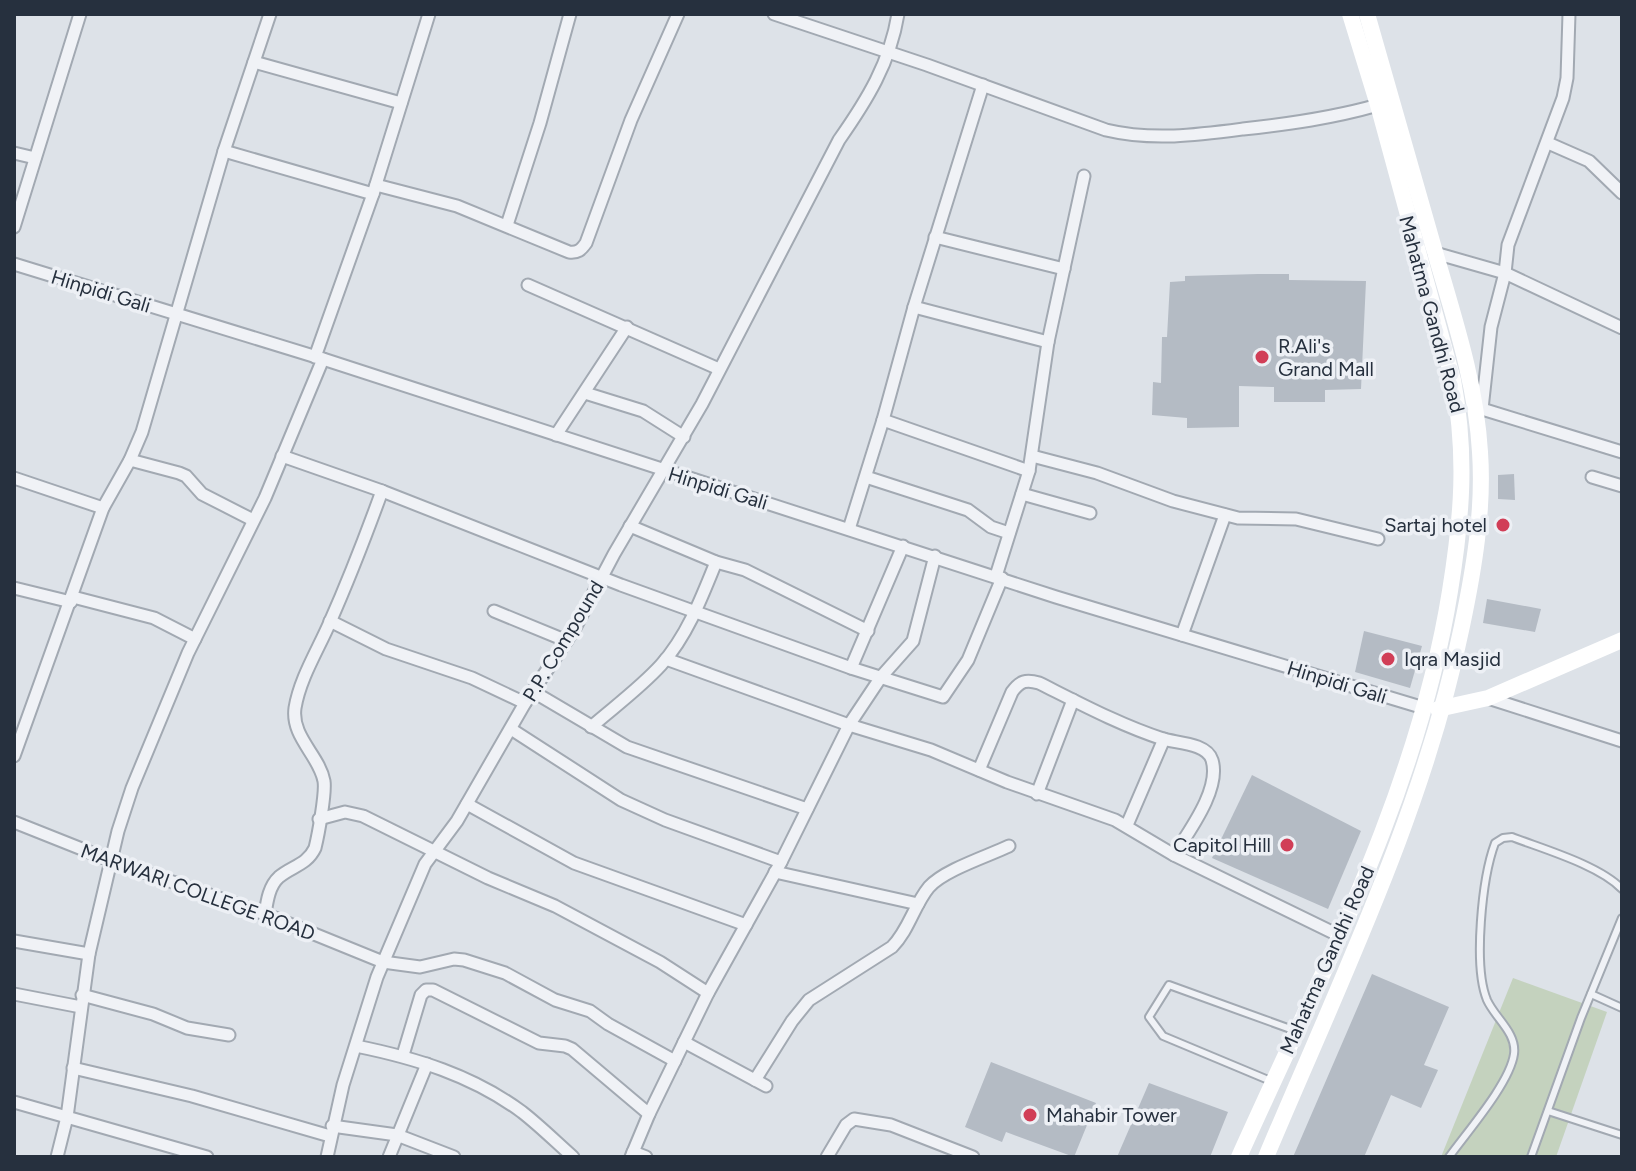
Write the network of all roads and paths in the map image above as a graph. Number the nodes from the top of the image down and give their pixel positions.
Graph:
1 (80, 14) edge
2 (270, 14) edge
3 (429, 14) edge
4 (570, 14) edge
5 (678, 14) edge
6 (774, 14) edge
7 (898, 14) edge
8 (1350, 14) edge
9 (1367, 14) edge
10 (1569, 14) edge
11 (889, 52) junction
12 (254, 62) junction
13 (983, 85) junction
14 (401, 103) junction
15 (1378, 105) junction
16 (1548, 143) junction
17 (224, 151) junction
18 (14, 153) edge
19 (35, 158) junction
20 (1084, 176) dead end
21 (374, 190) junction
22 (1622, 193) edge
23 (16, 213) edge
24 (507, 225) junction
25 (14, 227) edge
26 (935, 237) junction
27 (1435, 253) junction
28 (14, 264) edge
29 (1064, 269) junction
30 (1505, 273) junction
31 (528, 285) dead end
32 (914, 307) junction
33 (176, 314) junction
34 (627, 327) junction
35 (1622, 328) edge
36 (1048, 342) junction
37 (319, 358) junction
38 (719, 369) junction
39 (585, 393) junction
40 (1479, 413) junction
41 (883, 420) junction
42 (556, 435) junction
43 (684, 437) junction
44 (1622, 452) edge
45 (282, 456) junction
46 (1032, 456) junction
47 (130, 460) junction
48 (665, 471) junction
49 (1029, 471) junction
50 (866, 477) junction
51 (1592, 477) dead end
52 (14, 478) edge
53 (1622, 486) edge
54 (382, 491) junction
55 (1022, 494) junction
56 (103, 508) junction
57 (1090, 513) dead end
58 (1225, 515) junction
59 (253, 520) junction
60 (630, 526) junction
61 (849, 529) junction
62 (1009, 533) junction
63 (1378, 539) dead end
64 (903, 546) junction
65 (935, 556) junction
66 (716, 562) junction
67 (999, 577) junction
68 (601, 578) junction
69 (14, 588) edge
70 (72, 599) junction
71 (494, 611) dead end
72 (694, 611) junction
73 (330, 621) junction
74 (868, 631) junction
75 (1182, 635) junction
76 (195, 639) junction
77 (1622, 640) edge
78 (567, 641) junction
79 (666, 659) junction
80 (851, 668) junction
81 (881, 677) junction
82 (532, 691) junction
83 (1488, 698) junction
84 (1073, 700) junction
85 (525, 703) junction
86 (1424, 708) junction
87 (1444, 709) junction
88 (849, 725) junction
89 (591, 727) junction
90 (511, 729) junction
91 (1164, 739) junction
92 (1622, 741) edge
93 (14, 756) edge
94 (979, 770) junction
95 (1037, 794) junction
96 (467, 804) junction
97 (807, 809) junction
98 (319, 819) junction
99 (14, 822) edge
100 (1127, 825) junction
101 (1009, 846) dead end
102 (433, 851) junction
103 (1174, 855) junction
104 (112, 861) junction
105 (778, 867) junction
106 (1622, 889) edge
107 (918, 904) junction
108 (265, 914) junction
109 (1622, 918) edge
110 (746, 925) junction
111 (1619, 931) edge
112 (1338, 935) junction
113 (14, 941) edge
114 (89, 954) junction
115 (383, 962) junction
116 (708, 993) junction
117 (14, 994) edge
118 (1591, 994) junction
119 (81, 1001) junction
120 (1622, 1008) edge
121 (1296, 1031) junction
122 (229, 1035) dead end
123 (684, 1042) junction
124 (356, 1046) junction
125 (403, 1055) junction
126 (675, 1061) junction
127 (427, 1064) junction
128 (73, 1068) junction
129 (1273, 1082) junction
130 (14, 1102) edge
131 (1548, 1111) junction
132 (649, 1114) junction
133 (67, 1117) junction
134 (331, 1131) junction
135 (397, 1135) junction
136 (1622, 1135) edge
137 (632, 1154) edge
138 (57, 1157) edge
139 (207, 1157) edge
140 (327, 1157) edge
141 (389, 1157) edge
142 (454, 1157) edge
143 (573, 1157) edge
144 (646, 1157) edge
145 (827, 1157) edge
146 (973, 1157) edge
147 (1239, 1157) edge
148 (1266, 1157) edge
149 (1449, 1157) edge
150 (1531, 1157) edge

1 - 19 street
2 - 12 street
3 - 14 street
4 - 24 street
5 - 24 street
6 - 11 street
7 - 11 street, P.P. Compound
8 - 15 main road, Mahatma Gandhi Road
9 - 27 main road, Mahatma Gandhi Road
10 - 16 street
11 - 13 street
11 - 38 street, P.P. Compound
12 - 14 street
12 - 17 street
13 - 15 street
13 - 26 street
14 - 21 street
15 - 86 main road, Mahatma Gandhi Road
16 - 22 street
16 - 30 street
17 - 21 street
17 - 33 street
18 - 19 street
19 - 23 street
20 - 29 street
21 - 24 street
21 - 37 street
23 - 25 street
26 - 29 street
26 - 32 street
27 - 30 street
27 - 40 main road, Mahatma Gandhi Road
28 - 33 street, Hinpidi Gali
29 - 36 street
30 - 35 street
30 - 40 street
31 - 34 street
32 - 36 street
32 - 41 street
33 - 37 street, Hinpidi Gali
33 - 47 street
34 - 38 street
34 - 39 street
36 - 46 street
37 - 42 street, Hinpidi Gali
37 - 45 street
38 - 43 street, P.P. Compound
39 - 42 street
39 - 43 street
40 - 44 street
40 - 87 main road, Mahatma Gandhi Road
41 - 49 street
41 - 50 street
42 - 48 street, Hinpidi Gali
43 - 48 street, P.P. Compound
45 - 54 street
45 - 59 street
46 - 49 street
46 - 58 street
47 - 56 street
47 - 59 street
48 - 60 street, P.P. Compound
48 - 61 street, Hinpidi Gali
49 - 55 street
50 - 61 street
50 - 62 street
51 - 53 street
52 - 56 street
54 - 68 street
54 - 73 street
55 - 57 street
55 - 62 street
56 - 70 street
58 - 63 street
58 - 75 street
59 - 76 street
60 - 66 street
60 - 68 street, P.P. Compound
61 - 64 street, Hinpidi Gali
62 - 67 street
64 - 65 street, Hinpidi Gali
64 - 74 street
65 - 67 street, Hinpidi Gali
65 - 81 street
66 - 72 street
66 - 74 street
67 - 75 street, Hinpidi Gali
67 - 81 street
68 - 72 street
68 - 78 street, P.P. Compound
69 - 70 street
70 - 76 street
70 - 93 street
71 - 78 street
72 - 79 street
72 - 80 street
73 - 85 street
73 - 98 street
74 - 80 street
75 - 86 street, Hinpidi Gali
76 - 104 street
77 - 83 main road
78 - 82 street, P.P. Compound
79 - 88 street
79 - 89 street
80 - 81 street
81 - 88 street
82 - 85 street, P.P. Compound
82 - 89 street
83 - 87 main road
83 - 92 street
84 - 91 street
84 - 94 street
84 - 95 street
85 - 90 street, P.P. Compound
86 - 87 main road
86 - 112 main road, Mahatma Gandhi Road
87 - 148 main road, Mahatma Gandhi Road
88 - 94 street
88 - 97 street
89 - 97 street
90 - 96 street, P.P. Compound
90 - 105 street
91 - 100 street
91 - 103 street
94 - 95 street
95 - 100 street
96 - 102 street, P.P. Compound
96 - 110 street
97 - 105 street
98 - 102 street
98 - 108 street
99 - 104 street, MARWARI COLLEGE ROAD
100 - 103 street
101 - 107 street
102 - 115 street, P.P. Compound
102 - 116 street
103 - 112 street
104 - 108 street, MARWARI COLLEGE ROAD
104 - 114 street
105 - 107 street
105 - 110 street
106 - 149 lane
107 - 123 street
108 - 115 street, MARWARI COLLEGE ROAD
109 - 111 lane
110 - 116 street
111 - 118 lane
112 - 121 main road, Mahatma Gandhi Road
113 - 114 street
114 - 119 street
115 - 124 street, P.P. Compound
115 - 126 street, MARWARI COLLEGE ROAD
116 - 123 street
117 - 119 street
118 - 120 lane
118 - 131 lane
119 - 122 street
119 - 128 street
121 - 129 main road, Mahatma Gandhi Road
121 - 129 lane
123 - 126 street
124 - 125 street
124 - 134 street, P.P. Compound
125 - 127 street
125 - 132 street
126 - 132 street
127 - 135 street
127 - 143 street
128 - 133 street
128 - 134 street
129 - 147 main road, Mahatma Gandhi Road
130 - 133 street
131 - 136 lane
131 - 150 lane
132 - 137 street
133 - 138 street
133 - 139 street
134 - 135 street
134 - 140 street, P.P. Compound
135 - 141 street
135 - 142 street
137 - 144 street
145 - 146 street

